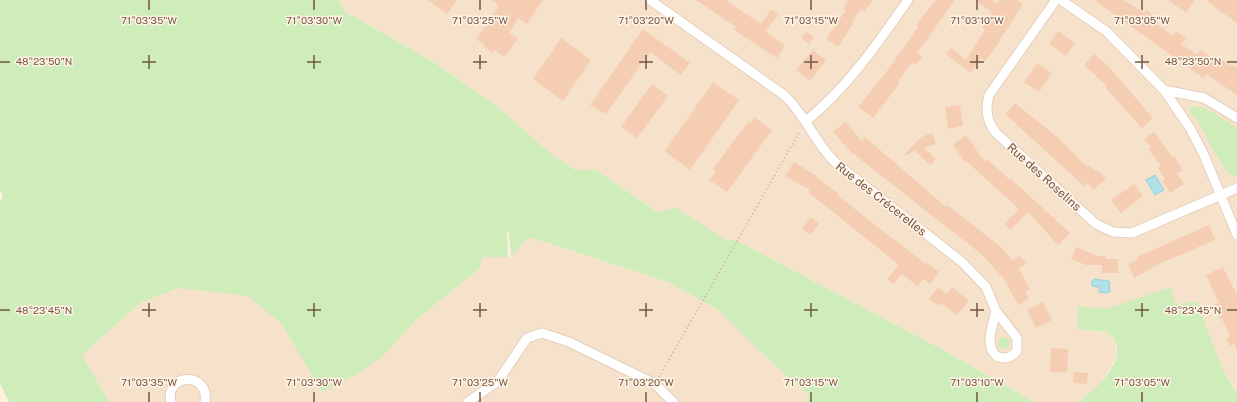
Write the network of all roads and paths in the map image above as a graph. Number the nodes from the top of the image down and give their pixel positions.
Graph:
1 (650, 0) edge
2 (908, 0) edge
3 (1056, 0) edge
4 (1061, 0) edge
5 (1164, 90) junction
6 (1237, 118) edge
7 (806, 121) junction
8 (1237, 188) edge
9 (1222, 196) junction
10 (1237, 235) edge
11 (996, 312) junction
12 (655, 384) junction
13 (171, 402) edge
14 (205, 402) edge
15 (468, 402) edge
16 (673, 402) edge

1 - 7 street, Rue des Crécerelles
2 - 7 street
3 - 9 street, Rue des Roselins
4 - 5 street
5 - 6 street
5 - 9 street
7 - 11 street, Rue des Crécerelles
7 - 12 path
8 - 9 street, Rue des Roselins
9 - 10 street
11 - 11 street, Rue des Crécerelles
12 - 15 street
12 - 16 street
13 - 14 street

